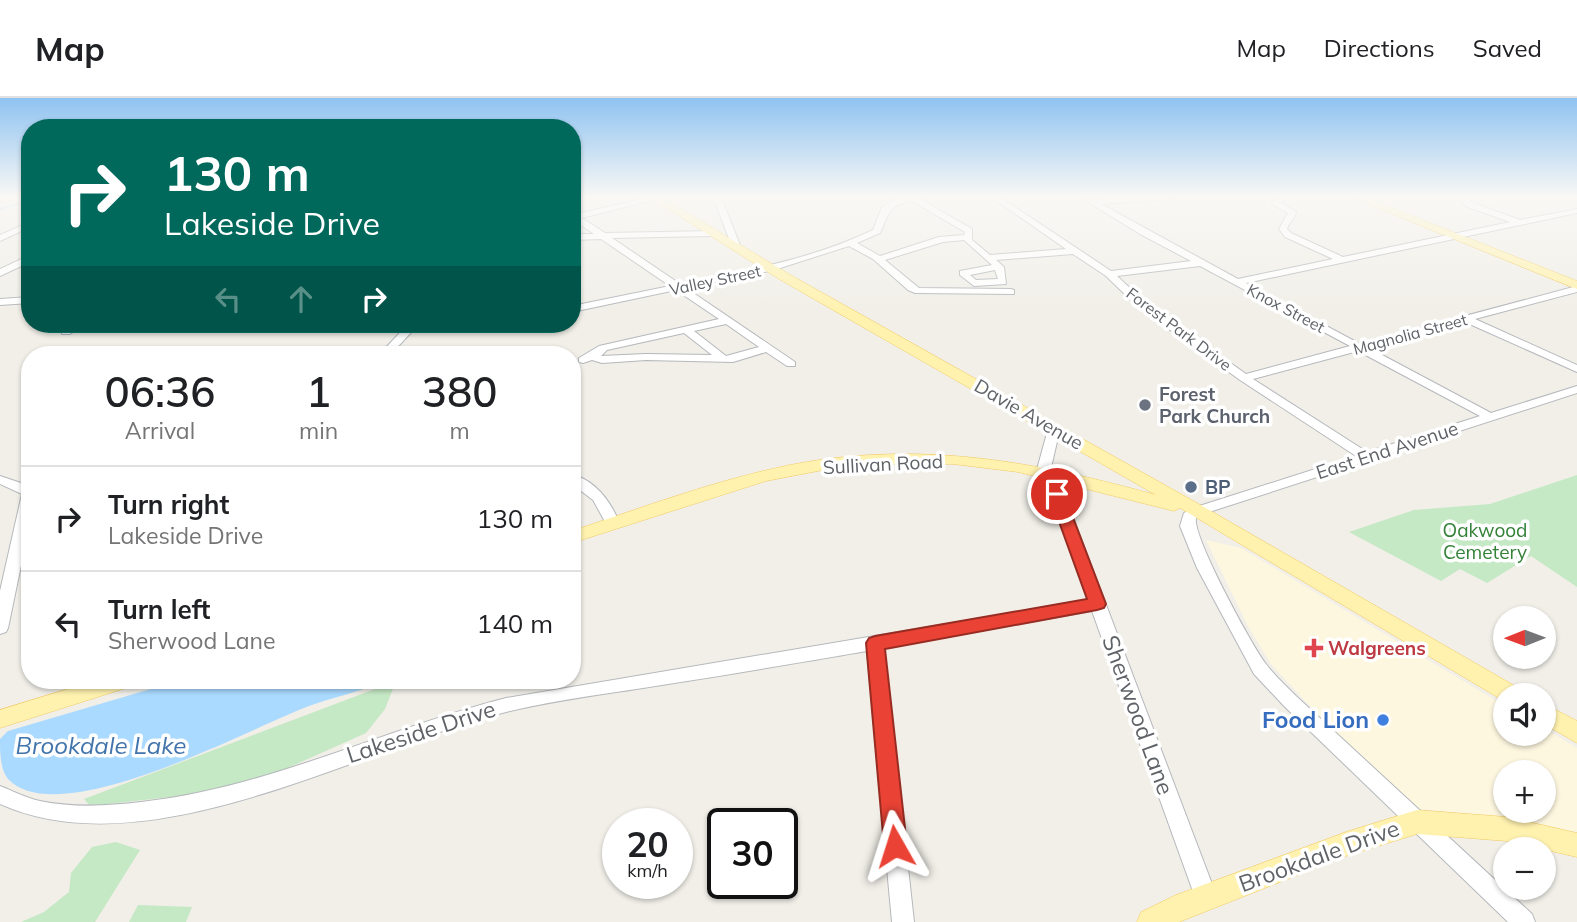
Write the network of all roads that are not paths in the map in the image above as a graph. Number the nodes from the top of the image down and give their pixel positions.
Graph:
1 (644, 235) edge
2 (716, 235) edge
3 (732, 235) edge
4 (867, 235) edge
5 (1053, 235) edge
6 (1152, 235) edge
7 (1291, 235) edge
8 (1448, 235) edge
9 (1459, 235) edge
10 (581, 237) edge
11 (601, 237) junction
12 (968, 237) joint
13 (1452, 237) junction
14 (850, 243) junction
15 (734, 246) junction
16 (1076, 251) junction
17 (987, 258) junction
18 (879, 259) junction
19 (1341, 260) junction
20 (21, 262) edge
21 (1201, 263) junction
22 (999, 267) dead end
23 (771, 268) junction
24 (0, 273) edge
25 (1109, 274) junction
26 (1238, 282) junction
27 (1577, 287) edge
28 (677, 288) junction
29 (1011, 292) dead end
30 (21, 300) edge
31 (0, 302) edge
32 (581, 307) edge
33 (1466, 319) junction
34 (726, 321) junction
35 (687, 331) junction
36 (405, 333) edge
37 (393, 346) edge
38 (1359, 347) junction
39 (768, 348) junction
40 (595, 354) junction
41 (724, 359) junction
42 (583, 360) dead end
43 (791, 364) dead end
44 (1577, 369) edge
45 (1244, 378) junction
46 (1577, 389) edge
47 (1490, 417) junction
48 (1048, 426) junction
49 (1080, 443) junction
50 (1366, 457) junction
51 (1047, 472) junction
52 (1076, 479) junction
53 (0, 480) edge
54 (581, 484) edge
55 (21, 487) edge
56 (1057, 494) junction
57 (1198, 511) junction
58 (613, 524) junction
59 (21, 531) edge
60 (581, 534) edge
61 (21, 542) edge
62 (18, 545) junction
63 (1097, 604) junction
64 (0, 628) edge
65 (875, 643) junction
66 (1493, 684) edge
67 (96, 689) edge
68 (0, 719) edge
69 (1556, 720) edge
70 (1577, 733) edge
71 (0, 795) edge
72 (1417, 822) junction
73 (1577, 845) edge
74 (1206, 897) junction
75 (903, 922) edge
76 (1155, 922) edge
77 (1524, 922) edge

1 - 11 street
2 - 15 main road, Davie Avenue
3 - 15 street
4 - 14 street, Valley Street
5 - 16 street, Forest Park Drive
6 - 21 street, Knox Street
7 - 19 street
8 - 13 main road
9 - 13 street
10 - 11 street
11 - 28 street
12 - 17 street
12 - 18 street
13 - 19 street
13 - 27 main road
14 - 18 street
14 - 23 street, Valley Street
15 - 23 main road, Davie Avenue
16 - 17 street
16 - 25 street, Forest Park Drive
17 - 22 street
18 - 29 street
19 - 26 street
20 - 24 street
21 - 25 street
21 - 26 street, Knox Street
23 - 28 street, Valley Street
23 - 48 main road, Davie Avenue
25 - 45 street, Forest Park Drive
26 - 38 street, Knox Street
27 - 33 street, Magnolia Street
28 - 32 street, Valley Street
28 - 34 street
30 - 31 street
33 - 38 street, Magnolia Street
33 - 44 street
34 - 35 street
34 - 39 street
35 - 40 street
35 - 41 street
36 - 37 street
38 - 45 street, Magnolia Street
38 - 47 street, Knox Street
39 - 41 street
39 - 43 street
40 - 41 street
40 - 42 street
45 - 50 street, Forest Park Drive
46 - 47 street, East End Avenue
47 - 50 street, East End Avenue
48 - 49 main road, Davie Avenue
48 - 51 street
49 - 51 street
49 - 57 main road, Davie Avenue
50 - 57 street, East End Avenue
51 - 52 main road, Sullivan Road
51 - 56 street, Sherwood Lane
51 - 58 main road, Sullivan Road
52 - 56 street
52 - 57 main road, Sullivan Road
53 - 55 street
54 - 58 street
56 - 63 street, Sherwood Lane
57 - 66 main road, Davie Avenue
57 - 72 street
58 - 60 main road, Sullivan Road
59 - 62 street
61 - 62 street
62 - 64 street
63 - 65 street, Lakeside Drive
63 - 74 street, Sherwood Lane
65 - 71 street, Lakeside Drive
65 - 75 street
67 - 68 main road
69 - 70 main road
72 - 73 main road, Brookdale Drive
72 - 74 main road, Brookdale Drive
72 - 77 street
74 - 76 main road, Brookdale Drive

